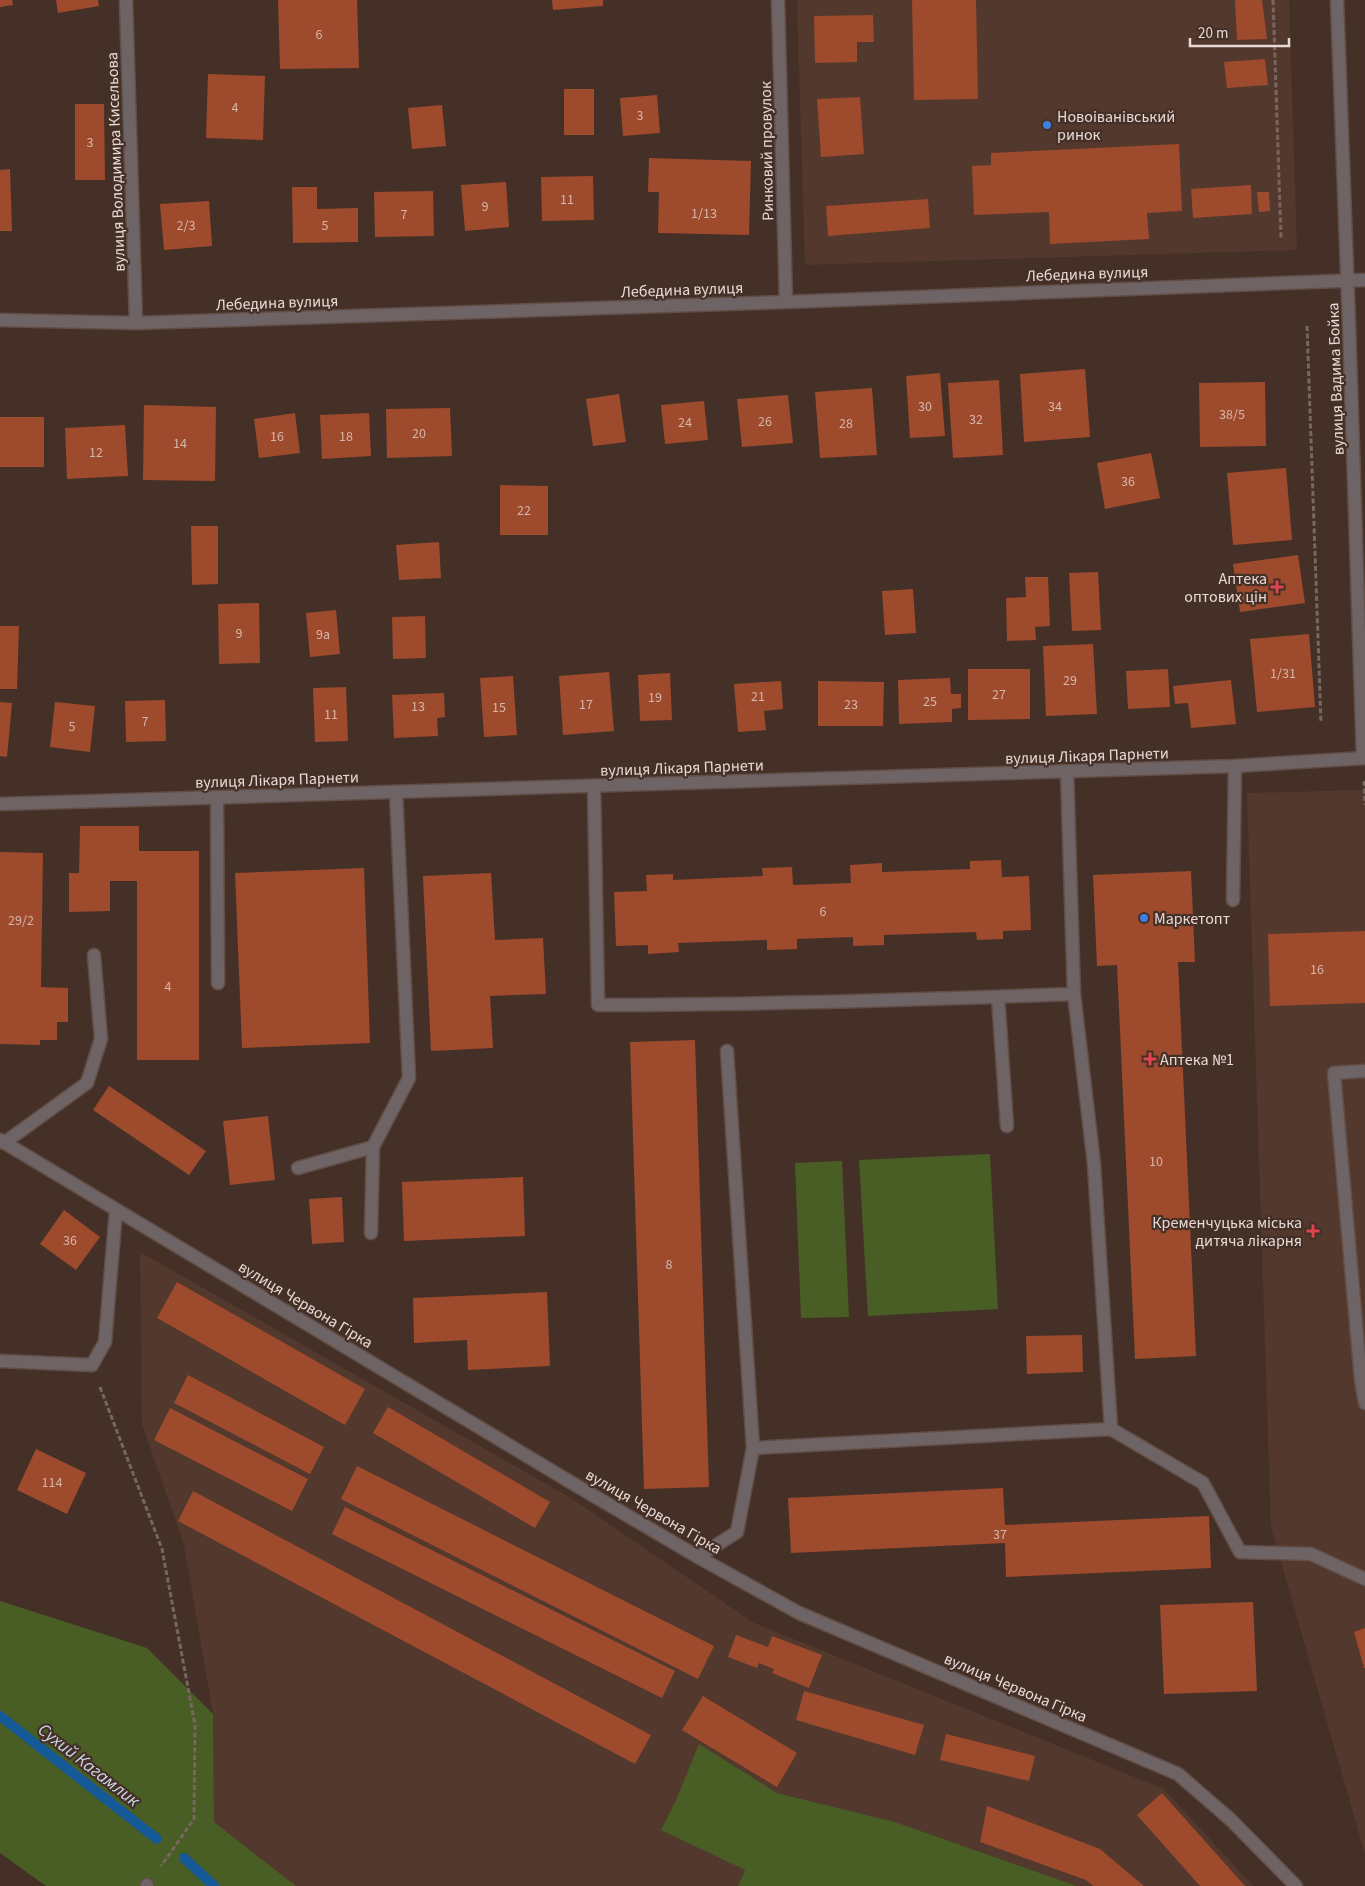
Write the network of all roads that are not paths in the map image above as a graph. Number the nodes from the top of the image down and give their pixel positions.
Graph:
1 (126, 0) edge
2 (778, 0) edge
3 (1337, 0) edge
4 (1348, 280) junction
5 (1365, 280) edge
6 (786, 302) junction
7 (0, 320) edge
8 (136, 323) junction
9 (1364, 758) edge
10 (1235, 766) junction
11 (1067, 771) junction
12 (594, 786) junction
13 (396, 792) junction
14 (217, 798) junction
15 (0, 804) edge
16 (1233, 900) dead end
17 (94, 955) dead end
18 (218, 983) dead end
19 (1074, 994) junction
20 (998, 997) junction
21 (727, 1051) dead end
22 (1365, 1071) edge
23 (1007, 1126) dead end
24 (2, 1142) edge
25 (373, 1147) junction
26 (298, 1168) dead end
27 (116, 1210) junction
28 (371, 1233) dead end
29 (0, 1361) edge
30 (1365, 1403) edge
31 (1111, 1429) junction
32 (752, 1448) junction
33 (698, 1557) junction
34 (1365, 1579) edge
35 (1296, 1886) edge

1 - 8 street, вулиця Володимира Кисельова
2 - 6 street, Ринковий провулок
3 - 4 street, вулиця Вадима Бойка
4 - 5 street, Лебедина вулиця
4 - 6 street, Лебедина вулиця
4 - 9 street, вулиця Вадима Бойка
6 - 8 street, Лебедина вулиця
7 - 8 street, Лебедина вулиця
9 - 10 street, вулиця Лікаря Парнети
10 - 11 street, вулиця Лікаря Парнети
10 - 16 street
11 - 12 street, вулиця Лікаря Парнети
11 - 19 street
12 - 13 street, вулиця Лікаря Парнети
12 - 20 street
13 - 14 street, вулиця Лікаря Парнети
13 - 25 street
14 - 15 street, вулиця Лікаря Парнети
14 - 18 street
17 - 24 street
19 - 20 street
19 - 31 street
20 - 23 street
21 - 32 street
22 - 30 street
24 - 27 street, вулиця Червона Гірка
25 - 26 street
25 - 28 street
27 - 29 street
27 - 33 street, вулиця Червона Гірка
31 - 32 street
31 - 34 street
32 - 33 street
33 - 35 street, вулиця Червона Гірка

